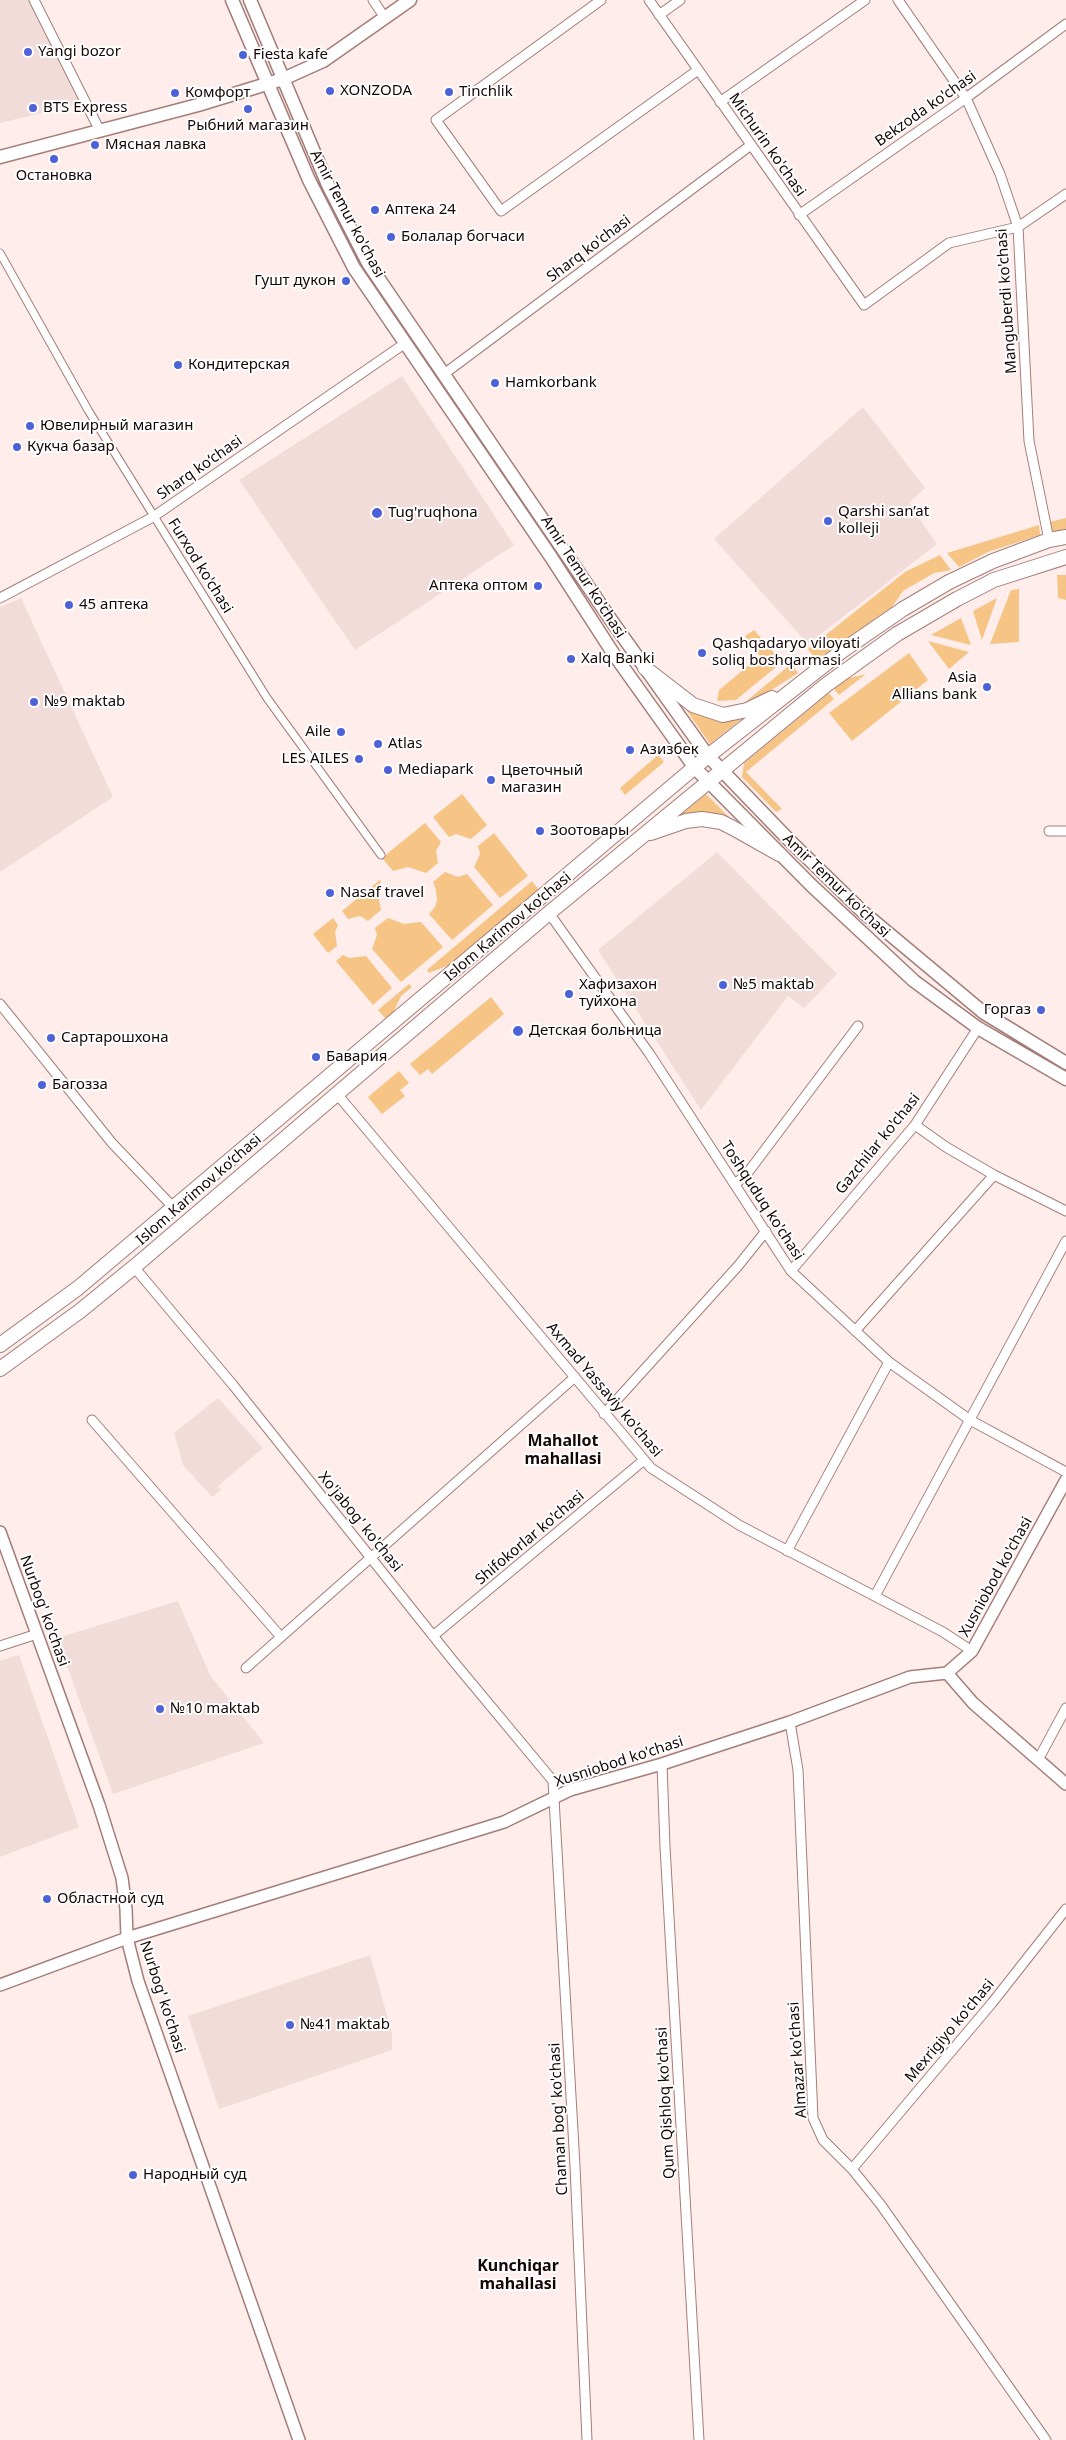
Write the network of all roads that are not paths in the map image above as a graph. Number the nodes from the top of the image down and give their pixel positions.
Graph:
1 (34, 0) edge
2 (232, 0) edge
3 (250, 0) edge
4 (373, 0) edge
5 (410, 0) edge
6 (601, 0) edge
7 (649, 0) edge
8 (680, 0) edge
9 (865, 0) edge
10 (898, 0) edge
11 (659, 15) junction
12 (385, 18) junction
13 (1066, 24) edge
14 (698, 70) junction
15 (283, 79) junction
16 (267, 85) junction
17 (966, 98) junction
18 (720, 102) junction
19 (100, 131) junction
20 (751, 146) junction
21 (0, 157) edge
22 (1066, 194) edge
23 (799, 214) junction
24 (1018, 227) junction
25 (0, 253) edge
26 (404, 344) junction
27 (444, 374) junction
28 (153, 517) junction
29 (1066, 537) edge
30 (1049, 540) junction
31 (1066, 557) edge
32 (0, 598) edge
33 (645, 668) junction
34 (793, 688) junction
35 (708, 756) junction
36 (695, 768) junction
37 (720, 771) junction
38 (707, 781) junction
39 (1066, 831) edge
40 (1049, 832) dead end
41 (641, 837) junction
42 (779, 854) junction
43 (381, 855) dead end
44 (549, 913) junction
45 (0, 1004) edge
46 (858, 1026) dead end
47 (978, 1028) junction
48 (1066, 1063) edge
49 (1066, 1080) edge
50 (337, 1094) junction
51 (915, 1125) junction
52 (994, 1175) junction
53 (735, 1184) junction
54 (173, 1207) junction
55 (1066, 1211) edge
56 (766, 1230) junction
57 (1066, 1242) edge
58 (134, 1267) junction
59 (791, 1271) junction
60 (78, 1288) junction
61 (90, 1303) junction
62 (856, 1332) junction
63 (0, 1345) edge
64 (888, 1362) junction
65 (0, 1369) edge
66 (575, 1377) junction
67 (604, 1414) junction
68 (92, 1420) dead end
69 (970, 1420) junction
70 (644, 1460) junction
71 (1066, 1472) edge
72 (1066, 1480) edge
73 (0, 1532) edge
74 (787, 1551) junction
75 (371, 1557) junction
76 (875, 1596) junction
77 (37, 1634) junction
78 (281, 1636) junction
79 (433, 1636) junction
80 (0, 1646) edge
81 (972, 1651) junction
82 (246, 1668) dead end
83 (947, 1672) junction
84 (1066, 1708) edge
85 (790, 1722) junction
86 (1038, 1760) junction
87 (662, 1764) junction
88 (1066, 1784) edge
89 (554, 1798) junction
90 (1066, 1909) edge
91 (127, 1938) junction
92 (0, 1985) edge
93 (852, 2169) junction
94 (299, 2440) edge
95 (587, 2440) edge
96 (699, 2440) edge
97 (1046, 2440) edge

1 - 19 street
2 - 16 main road, Amir Temur ko'chasi
3 - 15 main road, Amir Temur ko'chasi
4 - 12 street
5 - 12 main road
6 - 14 street
7 - 11 street, Michurin ko'chasi
8 - 11 street
9 - 18 street
10 - 17 street, Manguberdi ko'chasi
11 - 14 street, Michurin ko'chasi
12 - 15 main road
13 - 17 street, Bekzoda ko'chasi
14 - 18 street, Michurin ko'chasi
15 - 16 main road
15 - 27 main road, Amir Temur ko'chasi
16 - 19 main road
16 - 26 main road, Amir Temur ko'chasi
17 - 23 street, Bekzoda ko'chasi
17 - 24 street, Manguberdi ko'chasi
18 - 20 street, Michurin ko'chasi
19 - 21 main road
20 - 23 street, Michurin ko'chasi
20 - 27 street, Sharq ko'chasi
22 - 24 street
23 - 24 street, Michurin ko'chasi
24 - 30 street, Manguberdi ko'chasi
25 - 28 street, Furxod ko'chasi
26 - 28 street, Sharq ko‘chasi
26 - 36 main road, Amir Temur ko'chasi
27 - 33 main road, Amir Temur ko'chasi
28 - 32 street, Sharq ko‘chasi
28 - 43 street, Furxod ko'chasi
29 - 30 main road, Islom Karimov ko‘chasi
30 - 34 main road, Islom Karimov ko‘chasi
31 - 37 main road, Islom Karimov ko‘chasi
33 - 34 main road
33 - 35 main road, Amir Temur ko'chasi
34 - 35 main road, Islom Karimov ko‘chasi
35 - 36 main road, Islom Karimov ko‘chasi
35 - 37 main road, Amir Temur ko'chasi
36 - 38 main road, Amir Temur ko'chasi
36 - 54 main road, Islom Karimov ko‘chasi
37 - 38 main road, Islom Karimov ko‘chasi
37 - 48 main road, Amir Temur ko'chasi
38 - 41 main road, Islom Karimov ko‘chasi
38 - 42 main road, Amir Temur ko'chasi
39 - 40 street
41 - 42 main road
41 - 44 main road, Islom Karimov ko‘chasi
42 - 47 main road, Amir Temur ko'chasi
44 - 50 main road, Islom Karimov ko‘chasi
44 - 53 street, Toshquduq ko'chasi
45 - 54 street
46 - 53 street
47 - 49 main road, Amir Temur ko'chasi
47 - 51 street, Gazchilar ko'chasi
50 - 58 main road, Islom Karimov ko‘chasi
50 - 66 street, Axmad Yassaviy ko'chasi
51 - 52 street
51 - 59 street, Gazchilar ko'chasi
52 - 55 street
52 - 62 street
53 - 56 street, Toshquduq ko'chasi
54 - 60 main road, Islom Karimov ko‘chasi
56 - 59 street, Toshquduq ko'chasi
56 - 67 street
57 - 69 street
58 - 61 main road, Islom Karimov ko‘chasi
58 - 75 street, Xo'jabog' ko'chasi
59 - 62 street, Toshquduq ko'chasi
60 - 61 main road
60 - 63 main road, Islom Karimov ko‘chasi
61 - 65 main road, Islom Karimov ko‘chasi
62 - 64 street, Toshquduq ko'chasi
64 - 69 street, Toshquduq ko'chasi
64 - 74 street
66 - 67 street, Axmad Yassaviy ko'chasi
66 - 75 street
67 - 70 street, Axmad Yassaviy ko'chasi
68 - 78 street
69 - 71 street, Toshquduq ko'chasi
69 - 76 street
70 - 74 street, Axmad Yassaviy ko'chasi
70 - 79 street, Shifokorlar ko'chasi
72 - 81 street, Xusniobod ko'chasi
73 - 77 street, Nurbog' ko'chasi
74 - 76 street, Axmad Yassaviy ko'chasi
75 - 78 street
75 - 79 street, Xo'jabog' ko'chasi
76 - 81 street, Axmad Yassaviy ko'chasi
77 - 80 street
77 - 91 street, Nurbog' ko'chasi
78 - 82 street
79 - 89 street, Xo'jabog' ko'chasi
81 - 83 street, Xusniobod ko'chasi
83 - 85 street, Xusniobod ko'chasi
83 - 86 street
84 - 86 street
85 - 87 street, Xusniobod ko'chasi
85 - 93 street, Almazar ko'chasi
86 - 88 street
87 - 89 street, Xusniobod ko'chasi
87 - 96 street, Qum Qishloq ko'chasi
89 - 91 street, Xusniobod ko'chasi
89 - 95 street, Chaman bog' ko'chasi
90 - 93 street, Mexrigiyo ko'chasi
91 - 92 street, Xusniobod ko'chasi
91 - 94 street, Nurbog' ko'chasi
93 - 97 street, Almazar ko'chasi

